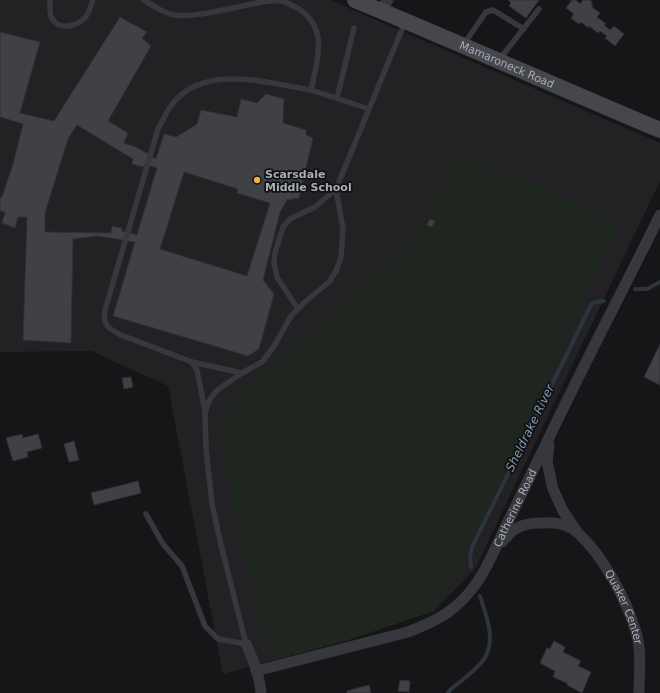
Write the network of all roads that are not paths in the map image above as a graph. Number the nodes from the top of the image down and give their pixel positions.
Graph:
1 (50, 0) edge
2 (92, 0) edge
3 (144, 0) edge
4 (355, 0) edge
5 (384, 5) edge
6 (539, 9) dead end
7 (406, 21) junction
8 (354, 28) dead end
9 (524, 29) junction
10 (464, 45) junction
11 (499, 60) junction
12 (311, 90) junction
13 (337, 98) junction
14 (369, 109) junction
15 (660, 130) edge
16 (336, 189) junction
17 (660, 215) edge
18 (298, 309) junction
19 (192, 362) junction
20 (242, 373) junction
21 (205, 414) junction
22 (550, 435) junction
23 (146, 514) dead end
24 (578, 532) junction
25 (495, 549) junction
26 (246, 644) junction
27 (256, 671) junction
28 (261, 693) edge
29 (639, 693) edge

1 - 2 lane
3 - 12 lane
4 - 5 street, Mamaroneck Road
5 - 7 street, Mamaroneck Road
6 - 9 lane
7 - 10 street, Mamaroneck Road
7 - 14 lane
8 - 13 lane
9 - 10 lane
9 - 11 lane
10 - 11 street, Mamaroneck Road
11 - 15 street, Mamaroneck Road
12 - 13 lane
12 - 19 lane
13 - 14 lane
14 - 16 lane
16 - 18 lane
16 - 18 lane
17 - 22 street, Catherine Road
18 - 20 lane
19 - 20 lane
19 - 21 lane
20 - 21 lane
21 - 26 lane
22 - 24 street, Quaker Center
22 - 25 street, Catherine Road
23 - 26 lane
24 - 25 street, Quaker Center
24 - 29 street, Quaker Center
25 - 27 street, Catherine Road
26 - 27 street
27 - 28 street

